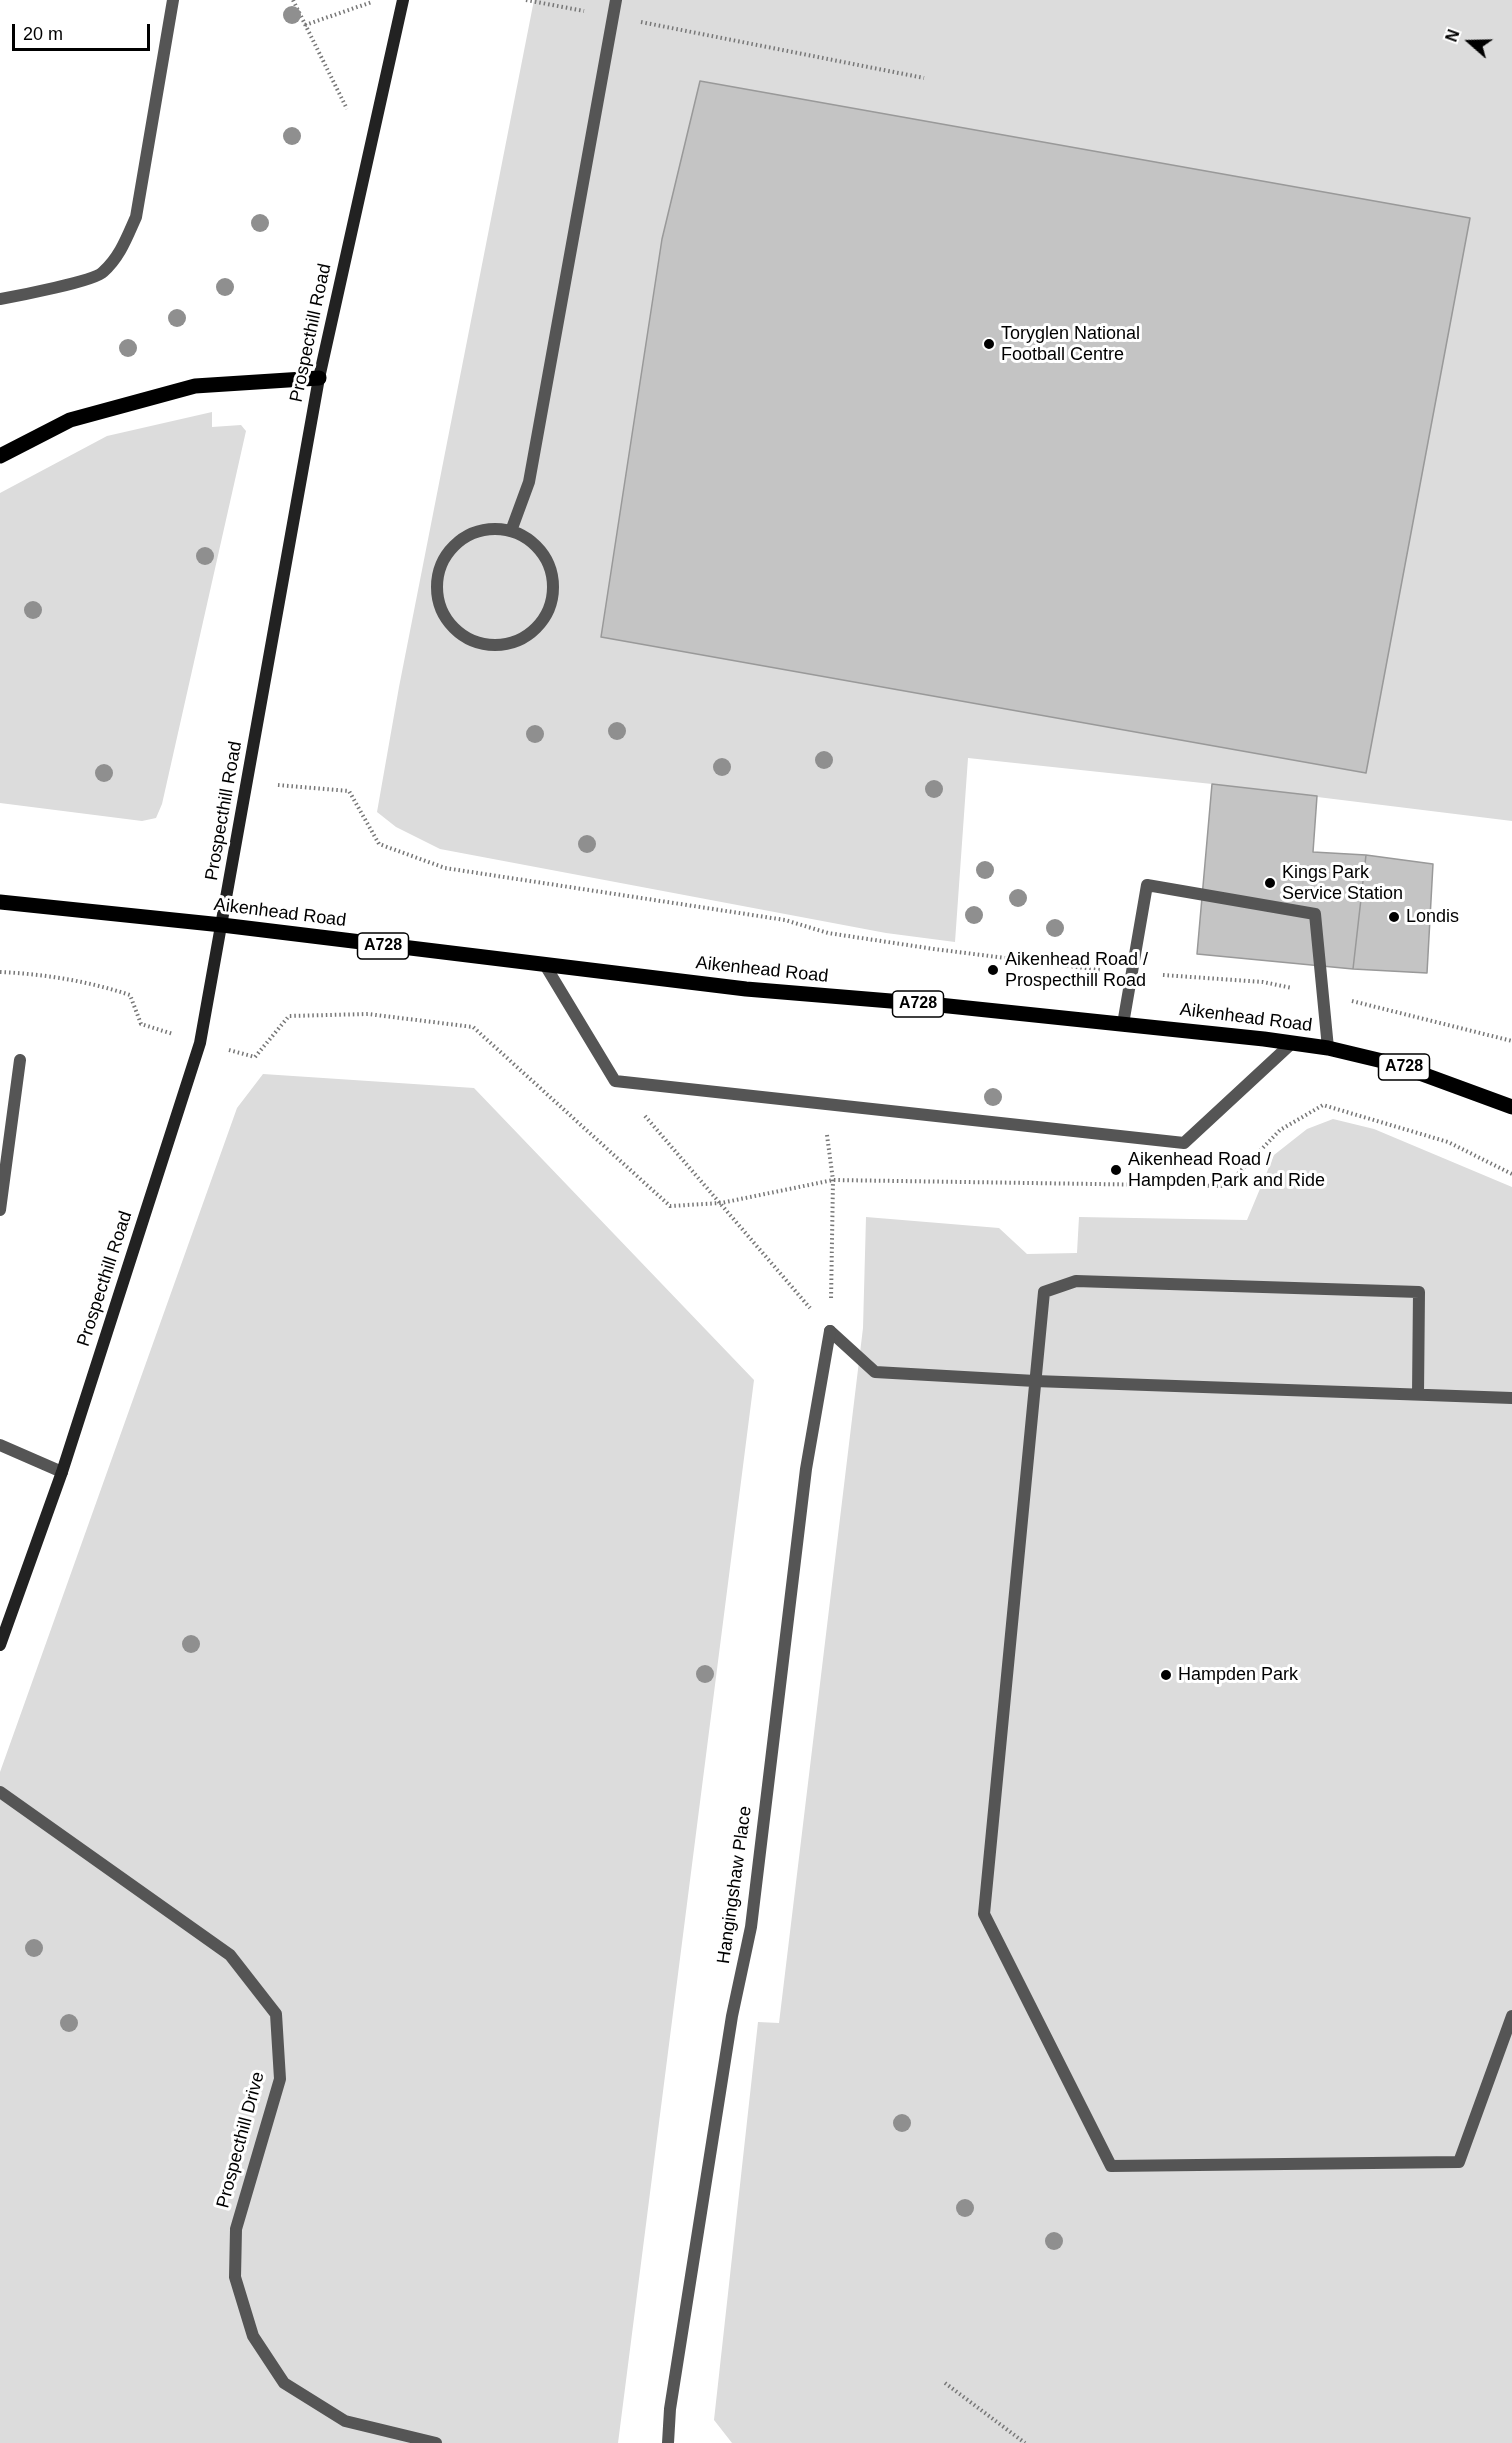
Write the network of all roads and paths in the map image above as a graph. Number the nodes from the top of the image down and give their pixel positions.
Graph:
1 (173, 0) edge
2 (293, 0) edge
3 (377, 0) edge
4 (403, 0) edge
5 (526, 0) edge
6 (616, 0) edge
7 (613, 16) junction
8 (305, 25) junction
9 (924, 78) dead end
10 (369, 153) junction
11 (0, 299) edge
12 (319, 378) junction
13 (0, 456) edge
14 (511, 531) junction
15 (247, 783) junction
16 (0, 902) edge
17 (222, 926) junction
18 (545, 965) junction
19 (1132, 972) junction
20 (1323, 995) junction
21 (1123, 1024) junction
22 (1512, 1041) edge
23 (1292, 1043) junction
24 (1328, 1048) junction
25 (20, 1060) dead end
26 (615, 1081) junction
27 (824, 1104) junction
28 (1512, 1107) edge
29 (0, 1210) edge
30 (831, 1331) junction
31 (1035, 1381) junction
32 (1418, 1394) junction
33 (1512, 1398) edge
34 (0, 1445) edge
35 (62, 1472) junction
36 (0, 1645) edge
37 (0, 1792) edge
38 (1512, 2016) edge
39 (945, 2383) dead end
40 (436, 2443) edge
41 (668, 2443) edge
42 (1025, 2443) edge

1 - 11 street
2 - 8 path
3 - 8 path
4 - 10 main road, Prospecthill Road
5 - 7 path
6 - 7 street
7 - 9 path
7 - 14 street
8 - 10 path
10 - 12 main road, Prospecthill Road
12 - 13 main road
12 - 15 main road, Prospecthill Road
14 - 14 street
15 - 17 main road, Prospecthill Road
15 - 19 path
16 - 17 main road, Aikenhead Road / A728
17 - 18 main road, Aikenhead Road / A728
17 - 35 main road, Prospecthill Road
18 - 21 main road, Aikenhead Road / A728
18 - 26 street
19 - 20 path
19 - 20 street
19 - 21 street
20 - 22 path
20 - 24 street
21 - 23 main road, Aikenhead Road / A728
23 - 24 main road, Aikenhead Road / A728
23 - 27 street
24 - 28 main road, Aikenhead Road / A728
25 - 29 street
26 - 27 street
26 - 30 path
27 - 30 path
30 - 31 street
30 - 41 street, Hangingshaw Place
31 - 32 street
31 - 32 street
31 - 38 street
32 - 33 street
34 - 35 street
35 - 36 main road, Prospecthill Road
37 - 40 street, Prospecthill Drive
39 - 42 path

